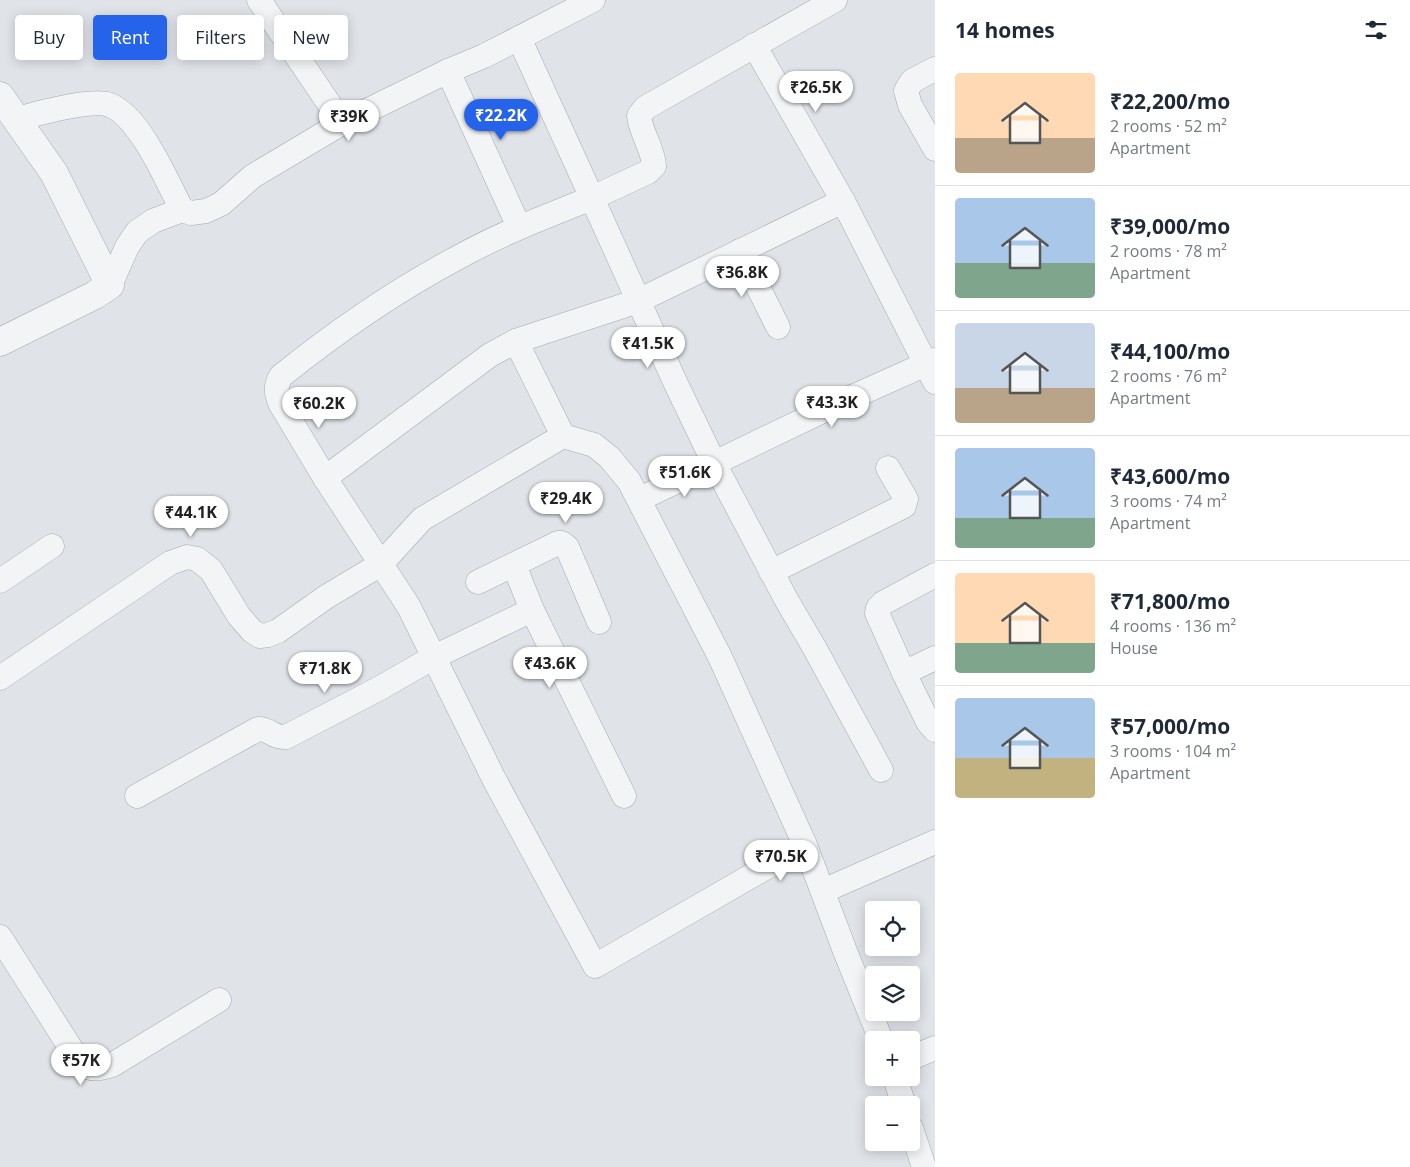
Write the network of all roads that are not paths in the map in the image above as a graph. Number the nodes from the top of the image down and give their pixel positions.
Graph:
1 (259, 0) edge
2 (592, 0) edge
3 (835, 0) edge
4 (520, 38) junction
5 (754, 45) junction
6 (935, 68) edge
7 (448, 71) junction
8 (0, 96) edge
9 (16, 118) junction
10 (342, 123) junction
11 (935, 149) edge
12 (592, 198) junction
13 (843, 201) junction
14 (182, 210) junction
15 (519, 227) junction
16 (740, 251) junction
17 (110, 285) junction
18 (638, 301) junction
19 (778, 327) dead end
20 (516, 341) junction
21 (0, 342) edge
22 (932, 369) edge
23 (563, 436) junction
24 (714, 463) junction
25 (888, 468) dead end
26 (325, 478) junction
27 (640, 499) junction
28 (52, 546) dead end
29 (381, 564) junction
30 (514, 565) junction
31 (771, 572) junction
32 (935, 574) edge
33 (0, 581) edge
34 (478, 582) dead end
35 (532, 610) junction
36 (599, 622) dead end
37 (434, 657) junction
38 (935, 658) edge
39 (904, 673) junction
40 (0, 678) edge
41 (935, 730) edge
42 (881, 770) dead end
43 (137, 796) dead end
44 (624, 796) dead end
45 (935, 842) edge
46 (805, 845) junction
47 (823, 891) junction
48 (0, 937) edge
49 (219, 1000) dead end
50 (877, 1031) edge
51 (935, 1048) edge
52 (920, 1054) edge
53 (919, 1151) edge
54 (924, 1167) edge

1 - 10 street
2 - 4 street
3 - 5 street
4 - 7 street
4 - 12 street
5 - 12 street
5 - 13 street
6 - 11 street
7 - 10 street
7 - 15 street
8 - 9 street
9 - 14 street
9 - 17 street
10 - 14 street
12 - 15 street
12 - 18 street
13 - 16 street
13 - 22 street
14 - 17 street
15 - 26 street
16 - 18 street
16 - 19 street
17 - 21 street
18 - 20 street
18 - 24 street
20 - 23 street
20 - 26 street
22 - 24 street
23 - 27 street
23 - 29 street
24 - 27 street
24 - 31 street
25 - 31 street
26 - 29 street
27 - 46 street
28 - 33 street
29 - 37 street
29 - 40 street
30 - 34 street
30 - 35 street
30 - 36 street
31 - 42 street
32 - 39 street
35 - 37 street
35 - 44 street
37 - 43 street
37 - 46 street
38 - 39 street
39 - 41 street
45 - 47 street
46 - 47 street
47 - 50 street
48 - 49 street
51 - 52 street
53 - 54 street

